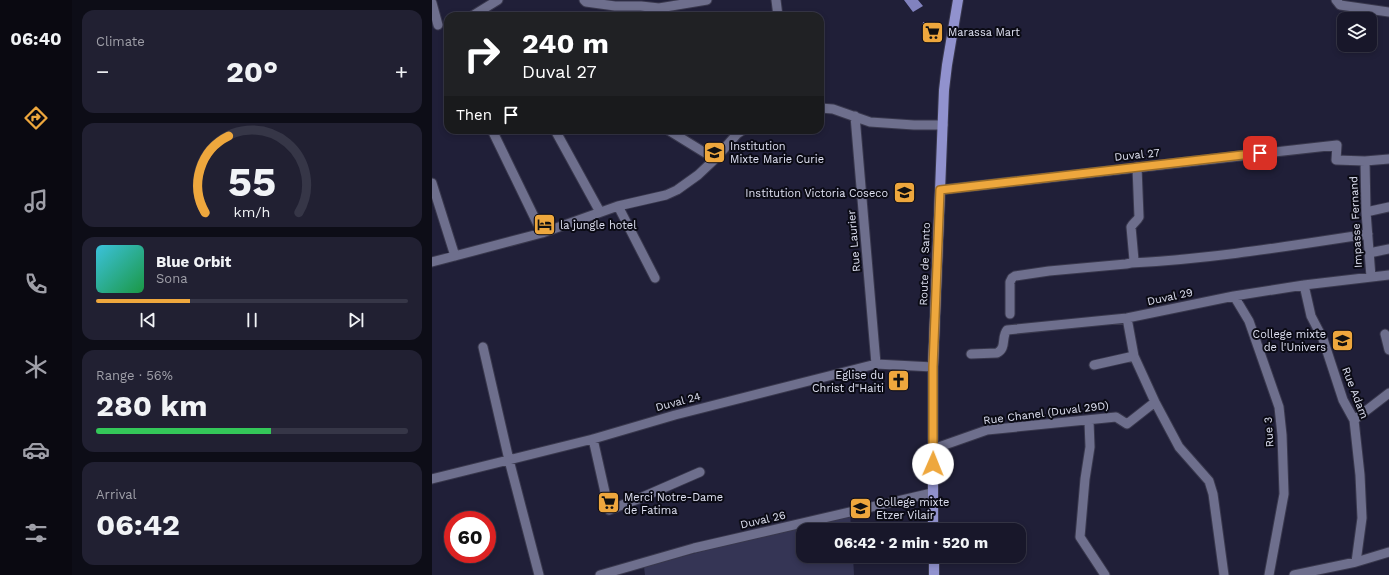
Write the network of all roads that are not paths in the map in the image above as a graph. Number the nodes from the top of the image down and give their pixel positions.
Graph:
1 (498, 0) edge
2 (584, 0) edge
3 (707, 0) edge
4 (776, 0) edge
5 (958, 0) edge
6 (1336, 0) edge
7 (432, 3) edge
8 (478, 12) edge
9 (778, 12) edge
10 (1389, 12) edge
11 (438, 25) dead end
12 (824, 108) edge
13 (855, 116) junction
14 (943, 125) junction
15 (494, 134) edge
16 (557, 134) edge
17 (674, 134) edge
18 (737, 134) edge
19 (1337, 145) joint
20 (715, 159) junction
21 (1389, 159) edge
22 (1365, 161) junction
23 (1137, 167) junction
24 (432, 182) edge
25 (940, 190) junction
26 (618, 206) junction
27 (1389, 208) edge
28 (600, 212) junction
29 (1366, 212) junction
30 (542, 233) junction
31 (1368, 234) junction
32 (1389, 249) edge
33 (1369, 253) junction
34 (455, 256) junction
35 (432, 262) edge
36 (1131, 263) junction
37 (1389, 275) edge
38 (1371, 277) junction
39 (655, 278) dead end
40 (1304, 285) junction
41 (1234, 296) junction
42 (1010, 314) dead end
43 (1127, 318) junction
44 (1385, 334) dead end
45 (483, 347) dead end
46 (1389, 350) edge
47 (971, 354) dead end
48 (1134, 356) junction
49 (876, 364) junction
50 (1094, 365) dead end
51 (933, 367) junction
52 (1389, 392) edge
53 (1155, 402) junction
54 (1089, 420) junction
55 (1354, 420) junction
56 (593, 439) junction
57 (934, 450) junction
58 (509, 460) junction
59 (700, 472) dead end
60 (432, 479) edge
61 (932, 493) junction
62 (933, 523) edge
63 (1389, 552) edge
64 (1356, 562) junction
65 (934, 563) edge
66 (539, 575) edge
67 (600, 575) edge
68 (934, 575) edge
69 (1105, 575) edge
70 (1224, 575) edge
71 (1268, 575) edge
72 (1294, 575) edge

1 - 8 street
2 - 3 street
4 - 9 street
5 - 14 main road, Route de Santo
6 - 10 street
7 - 11 street
12 - 13 street
13 - 14 street
13 - 49 street, Rue Laurier
14 - 25 main road, Route de Santo
15 - 30 street
16 - 28 street
17 - 20 street
18 - 20 street
19 - 22 street, Impasse Fernand
19 - 23 street, Duval 27
20 - 26 street
21 - 22 street
22 - 29 street, Impasse Fernand
23 - 25 street, Duval 27
23 - 36 street
24 - 34 street
25 - 51 main road, Route de Santo
26 - 28 street
26 - 39 street
27 - 29 street
28 - 30 street
29 - 31 street, Impasse Fernand
30 - 34 street
31 - 33 street, Impasse Fernand
31 - 36 street
32 - 33 street
33 - 38 street, Impasse Fernand
34 - 35 street
36 - 42 street
37 - 38 street, Duval 29
38 - 40 street, Duval 29
40 - 41 street, Duval 29
40 - 55 street, Rue Adam
41 - 43 street, Duval 29
41 - 71 street, Rue 3
43 - 47 street, Duval 29
43 - 48 street
44 - 46 street
45 - 58 street
48 - 50 street
48 - 53 street
49 - 51 street, Duval 24
49 - 56 street, Duval 24
51 - 57 main road, Route de Santo
52 - 55 street
53 - 54 street, Rue Chanel (Duval 29D)
53 - 70 street
54 - 57 street, Rue Chanel (Duval 29D)
54 - 69 street
55 - 64 street, Rue Adam
56 - 58 street, Duval 24
56 - 59 street
57 - 61 main road, Route de Santo
58 - 60 street, Duval 24
58 - 66 street
61 - 62 main road, Route de Santo
61 - 67 street, Duval 26
63 - 64 street
64 - 72 street
65 - 68 main road

